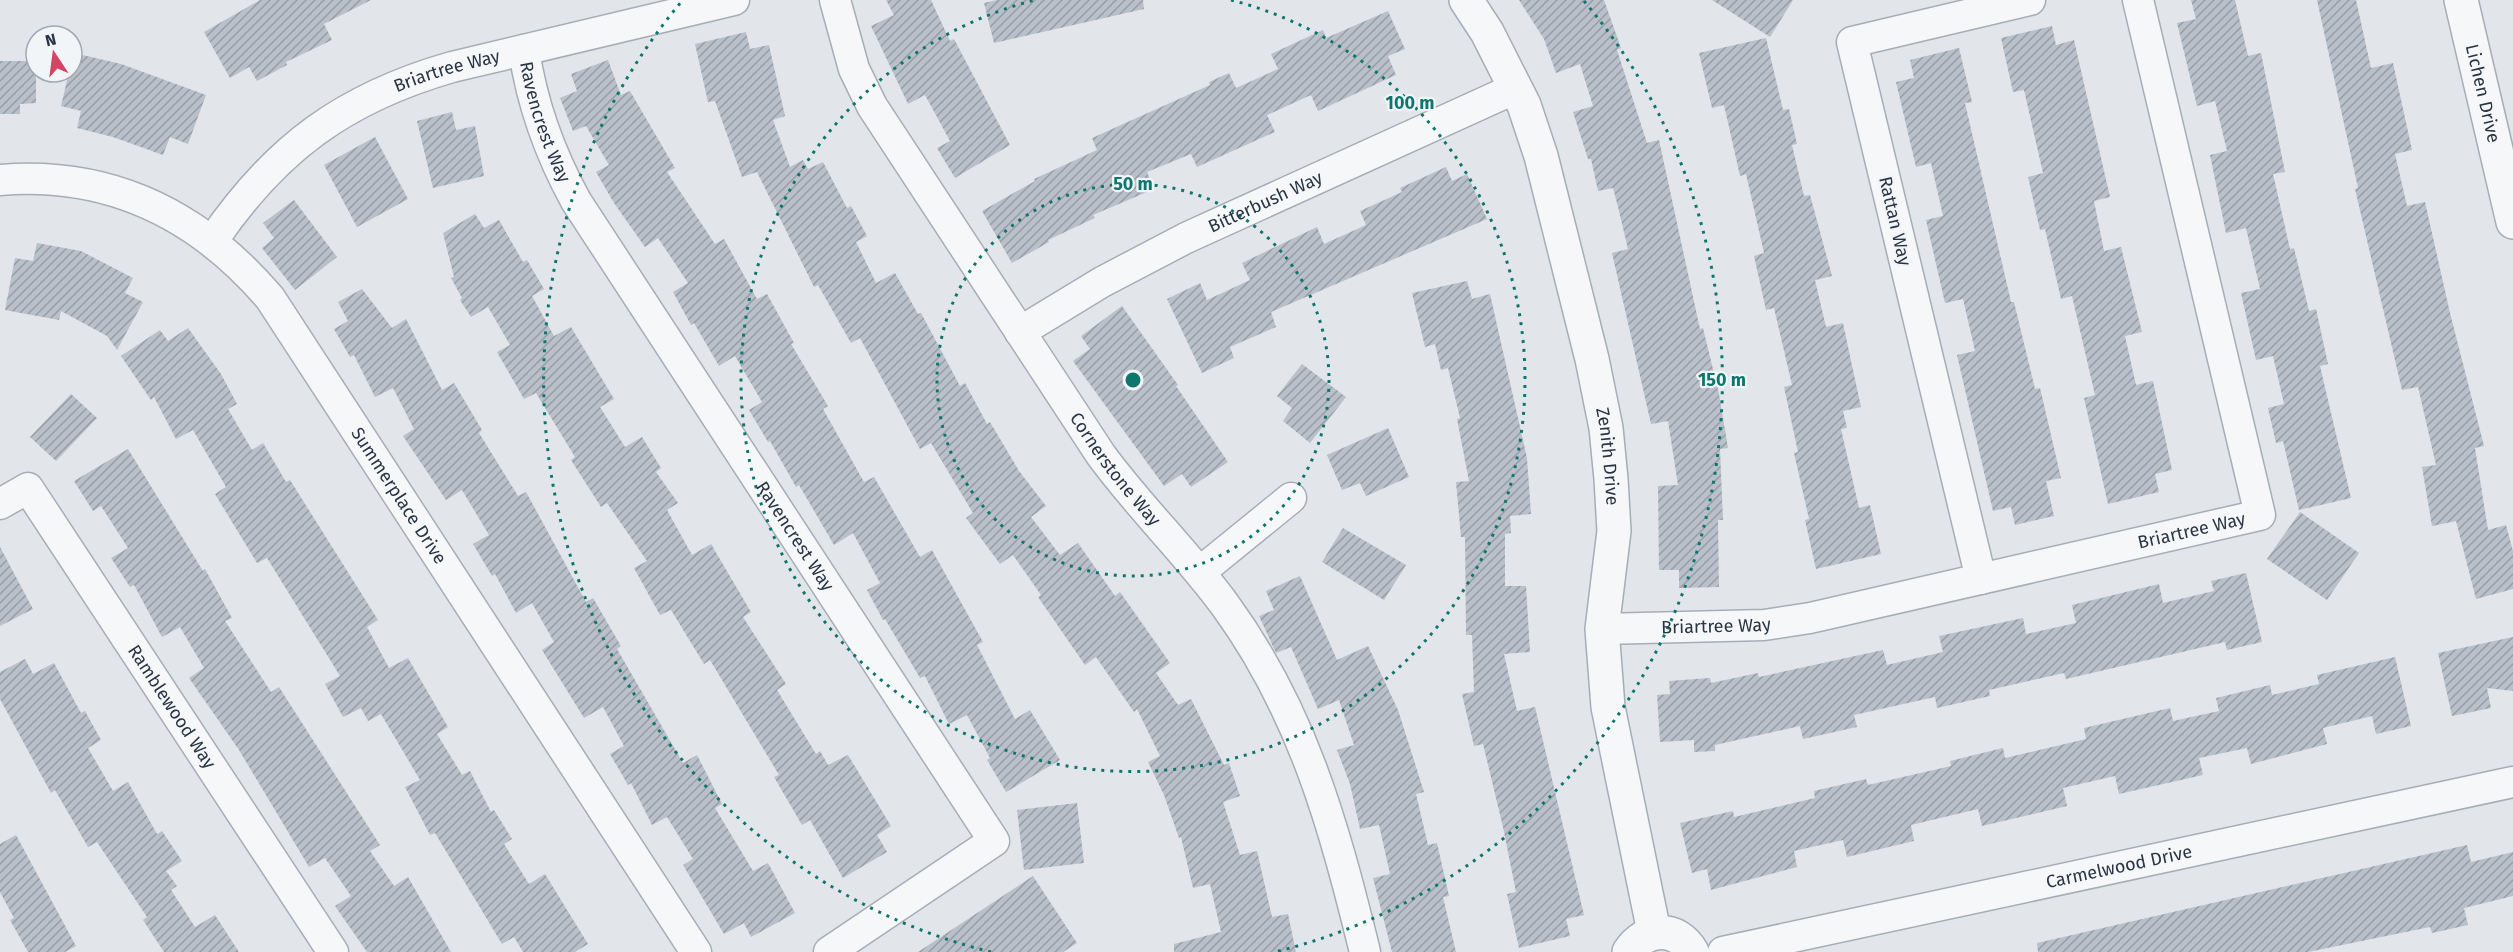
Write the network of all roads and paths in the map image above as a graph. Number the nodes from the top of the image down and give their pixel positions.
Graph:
1 (734, 0) edge
2 (835, 0) edge
3 (1466, 0) edge
4 (2030, 0) edge
5 (2138, 0) edge
6 (2461, 0) edge
7 (524, 50) junction
8 (1516, 88) junction
9 (0, 180) edge
10 (2511, 201) edge
11 (213, 240) junction
12 (1020, 332) junction
13 (1291, 498) dead end
14 (0, 504) edge
15 (1200, 572) junction
16 (1980, 579) junction
17 (1602, 629) junction
18 (2513, 782) edge
19 (1654, 932) junction
20 (333, 952) edge
21 (696, 952) edge
22 (829, 952) edge
23 (1365, 952) edge
24 (1629, 952) edge
25 (1692, 952) edge
26 (1724, 952) edge

1 - 7 street, Briartree Way
2 - 12 street, Cornerstone Way
3 - 8 street, Zenith Drive
4 - 16 street, Rattan Way
5 - 16 street, Briartree Way
6 - 10 street, Lichen Drive
7 - 11 street, Briartree Way
7 - 22 street, Ravencrest Way
8 - 12 street, Bitterbush Way
8 - 17 street, Zenith Drive
9 - 11 street, Summerplace Drive
11 - 21 street, Summerplace Drive
12 - 15 street, Cornerstone Way
13 - 15 street
14 - 20 street, Ramblewood Way
15 - 23 street, Cornerstone Way
16 - 17 street, Briartree Way
17 - 19 street, Zenith Drive
18 - 26 street, Carmelwood Drive
19 - 24 street
19 - 25 street

